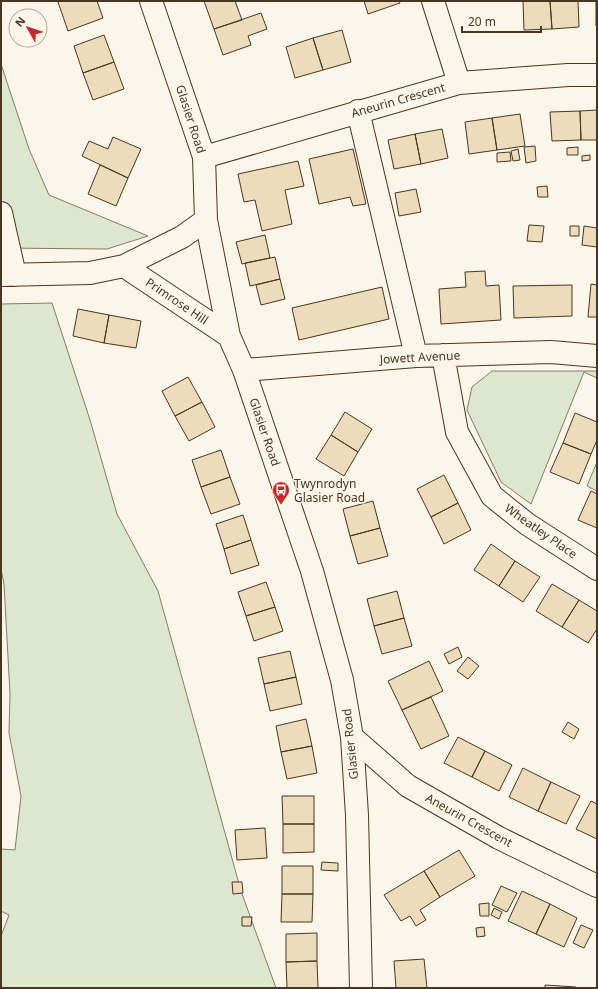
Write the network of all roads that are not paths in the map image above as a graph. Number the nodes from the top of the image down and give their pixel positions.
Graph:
1 (151, 1) edge
2 (433, 1) edge
3 (597, 75) edge
4 (459, 83) junction
5 (358, 111) junction
6 (204, 157) junction
7 (1, 213) edge
8 (206, 220) junction
9 (124, 266) junction
10 (8, 275) edge
11 (229, 336) junction
12 (443, 355) junction
13 (416, 356) junction
14 (597, 356) edge
15 (244, 370) junction
16 (597, 569) edge
17 (352, 737) junction
18 (597, 886) edge
19 (361, 988) edge

1 - 6 street, Glasier Road
2 - 4 street
3 - 4 street, Aneurin Crescent
4 - 5 street, Aneurin Crescent
5 - 6 street, Aneurin Crescent
5 - 13 street
6 - 8 street, Glasier Road
7 - 10 street
8 - 9 street
8 - 11 street, Glasier Road
9 - 10 street
9 - 11 street, Primrose Hill
11 - 15 street, Glasier Road
12 - 13 street, Jowett Avenue
12 - 14 street, Jowett Avenue
12 - 16 street, Wheatley Place
13 - 15 street, Jowett Avenue
15 - 17 street, Glasier Road
17 - 18 street, Aneurin Crescent
17 - 19 street, Glasier Road

